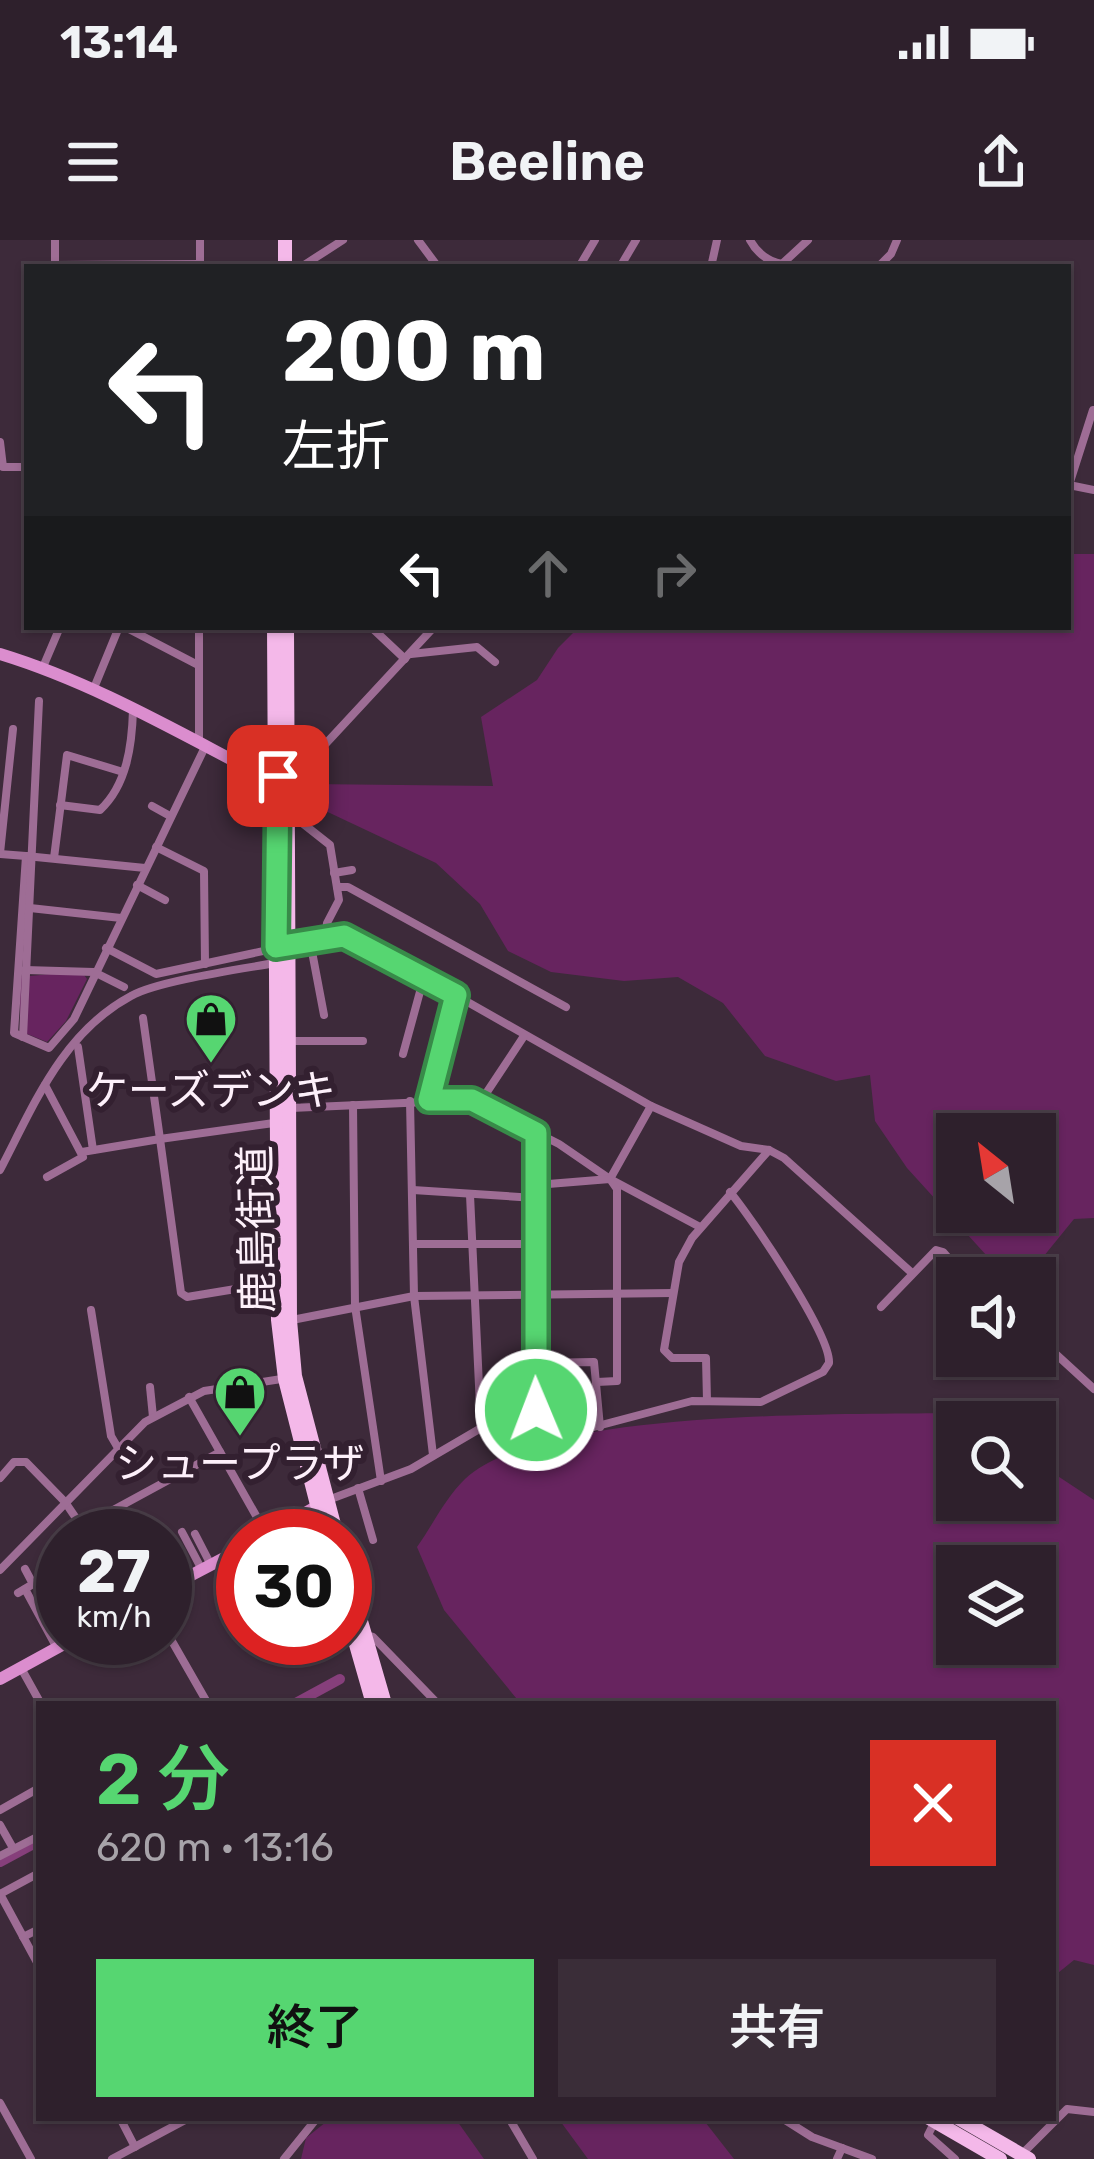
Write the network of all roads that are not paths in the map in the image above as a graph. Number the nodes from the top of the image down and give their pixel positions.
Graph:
1 (343, 240) edge
2 (418, 240) edge
3 (750, 240) edge
4 (808, 240) edge
5 (430, 257) junction
6 (306, 264) edge
7 (421, 264) edge
8 (436, 264) edge
9 (779, 264) edge
10 (782, 264) edge
11 (1093, 410) edge
12 (0, 442) edge
13 (24, 467) edge
14 (1071, 476) edge
15 (58, 630) edge
16 (121, 630) edge
17 (128, 630) edge
18 (199, 630) edge
19 (274, 630) edge
20 (287, 630) edge
21 (375, 630) edge
22 (431, 630) edge
23 (0, 653) edge
24 (408, 657) junction
25 (495, 662) dead end
26 (199, 665) junction
27 (43, 667) junction
28 (93, 690) junction
29 (39, 701) dead end
30 (133, 708) junction
31 (13, 729) dead end
32 (202, 745) junction
33 (5, 770) edge
34 (123, 772) junction
35 (283, 776) junction
36 (60, 805) junction
37 (152, 806) dead end
38 (287, 811) junction
39 (170, 817) junction
40 (156, 847) junction
41 (0, 854) edge
42 (29, 856) junction
43 (54, 858) junction
44 (145, 868) junction
45 (352, 870) dead end
46 (334, 874) junction
47 (137, 885) junction
48 (337, 887) junction
49 (165, 900) dead end
50 (26, 908) junction
51 (121, 918) junction
52 (325, 939) junction
53 (310, 941) junction
54 (106, 948) junction
55 (280, 952) junction
56 (205, 964) junction
57 (22, 970) junction
58 (94, 972) junction
59 (424, 976) junction
60 (124, 987) dead end
61 (456, 995) junction
62 (566, 1007) dead end
63 (324, 1015) dead end
64 (143, 1018) dead end
65 (524, 1036) junction
66 (287, 1041) junction
67 (363, 1041) dead end
68 (78, 1047) dead end
69 (403, 1054) dead end
70 (45, 1085) junction
71 (429, 1100) junction
72 (410, 1101) junction
73 (479, 1103) junction
74 (353, 1105) junction
75 (651, 1106) junction
76 (284, 1117) junction
77 (536, 1133) junction
78 (160, 1138) junction
79 (93, 1150) junction
80 (769, 1150) junction
81 (82, 1152) junction
82 (0, 1171) edge
83 (47, 1177) dead end
84 (610, 1179) junction
85 (536, 1185) junction
86 (412, 1190) junction
87 (730, 1192) junction
88 (470, 1196) junction
89 (535, 1198) junction
90 (700, 1227) junction
91 (413, 1244) junction
92 (472, 1244) junction
93 (534, 1244) junction
94 (946, 1257) edge
95 (912, 1273) junction
96 (272, 1283) dead end
97 (616, 1291) junction
98 (533, 1292) junction
99 (673, 1293) junction
100 (474, 1294) junction
101 (414, 1296) junction
102 (355, 1306) junction
103 (881, 1307) dead end
104 (91, 1310) dead end
105 (284, 1320) junction
106 (1056, 1354) edge
107 (535, 1363) junction
108 (290, 1377) junction
109 (597, 1382) junction
110 (150, 1387) dead end
111 (1094, 1389) edge
112 (189, 1397) junction
113 (707, 1401) junction
114 (153, 1417) junction
115 (532, 1422) junction
116 (600, 1427) junction
117 (481, 1428) junction
118 (118, 1448) junction
119 (220, 1452) junction
120 (433, 1455) junction
121 (0, 1478) edge
122 (381, 1481) junction
123 (358, 1488) junction
124 (65, 1502) junction
125 (321, 1503) junction
126 (70, 1509) edge
127 (114, 1509) edge
128 (251, 1509) edge
129 (311, 1509) edge
130 (322, 1509) edge
131 (324, 1509) edge
132 (195, 1534) dead end
133 (373, 1540) dead end
134 (192, 1546) edge
135 (216, 1562) edge
136 (207, 1567) junction
137 (25, 1568) dead end
138 (0, 1570) edge
139 (192, 1575) edge
140 (36, 1614) edge
141 (372, 1637) edge
142 (36, 1660) edge
143 (372, 1662) edge
144 (186, 1665) edge
145 (362, 1665) edge
146 (21, 1668) junction
147 (0, 1679) edge
148 (39, 1701) edge
149 (206, 1701) edge
150 (372, 1701) edge
151 (384, 1701) edge
152 (435, 1701) edge
153 (36, 1790) edge
154 (0, 1810) edge
155 (0, 1825) edge
156 (36, 1837) edge
157 (13, 1848) junction
158 (0, 1856) edge
159 (36, 1875) edge
160 (0, 1894) edge
161 (36, 1930) edge
162 (23, 1937) junction
163 (36, 1961) edge
164 (0, 2103) edge
165 (1094, 2112) edge
166 (122, 2121) edge
167 (164, 2121) edge
168 (183, 2121) edge
169 (315, 2121) edge
170 (511, 2121) edge
171 (786, 2121) edge
172 (932, 2121) edge
173 (934, 2121) edge
174 (963, 2121) edge
175 (168, 2129) junction
176 (135, 2146) junction
177 (842, 2148) junction
178 (1026, 2157) edge
179 (31, 2159) edge
180 (112, 2159) edge
181 (284, 2159) edge
182 (533, 2159) edge
183 (837, 2159) edge
184 (872, 2159) edge
185 (955, 2159) edge
186 (1000, 2159) edge

1 - 6 street
2 - 5 street
3 - 9 street
4 - 10 street
5 - 7 street
5 - 8 street
11 - 14 street
12 - 13 street
15 - 27 street
16 - 28 street
17 - 26 street
18 - 26 street
19 - 35 main road
20 - 35 main road, 鹿島街道
21 - 24 street
22 - 24 street
23 - 27 street
24 - 25 street
24 - 35 street
26 - 32 street
27 - 28 street
28 - 30 street
29 - 42 street
30 - 32 street
30 - 34 street
31 - 33 street
32 - 35 street
32 - 39 street
33 - 41 street
34 - 36 street
34 - 36 street
35 - 38 main road, 鹿島街道
35 - 55 main road
36 - 43 street
37 - 39 street
38 - 46 street
38 - 55 main road, 鹿島街道
39 - 40 street
40 - 44 street
40 - 56 street
41 - 42 street
42 - 43 street
42 - 50 street
43 - 44 street
44 - 47 street
45 - 46 street
46 - 48 street
47 - 49 street
47 - 51 street
48 - 52 street
48 - 62 street
50 - 51 street
50 - 57 street
51 - 54 street
52 - 53 street
52 - 59 street
53 - 55 street
53 - 63 street
54 - 56 street
54 - 58 street
55 - 56 street
55 - 66 main road, 鹿島街道
55 - 70 street
55 - 76 main road
57 - 58 street
57 - 58 street
58 - 60 street
59 - 61 street
59 - 69 street
61 - 65 street
61 - 71 street
64 - 78 street
65 - 73 street
65 - 75 street
66 - 67 street
66 - 76 main road, 鹿島街道
68 - 79 street
70 - 81 street
70 - 82 street
71 - 72 street
71 - 73 street
72 - 74 street
72 - 86 street
73 - 77 street
74 - 76 street
74 - 102 street
75 - 80 street
75 - 84 street
76 - 78 street
76 - 105 main road
77 - 84 street
77 - 85 street
78 - 79 street
78 - 96 street
79 - 81 street
80 - 87 street
80 - 95 street
81 - 83 street
84 - 85 street
84 - 90 street
84 - 97 street
85 - 89 street
86 - 88 street
86 - 91 street
87 - 90 street
87 - 113 street
88 - 89 street
88 - 92 street
89 - 93 street
90 - 99 street
91 - 92 street
91 - 101 street
92 - 93 street
92 - 100 street
93 - 98 street
94 - 95 street
95 - 103 street
97 - 98 street
97 - 99 street
97 - 109 street
98 - 100 street
98 - 107 street
99 - 113 street
100 - 101 street
100 - 117 street
101 - 102 street
101 - 120 street
102 - 105 street
102 - 122 street
104 - 118 street
105 - 108 main road
106 - 111 street
107 - 109 street
107 - 115 street
108 - 112 street
108 - 125 main road
109 - 116 street
110 - 114 street
112 - 114 street
112 - 119 street
113 - 116 street
114 - 118 street
115 - 116 street
115 - 117 street
117 - 120 street
118 - 124 street
119 - 127 street
119 - 128 street
120 - 122 street
121 - 124 street
122 - 123 street
123 - 125 street
123 - 133 street
124 - 126 street
124 - 138 street
125 - 129 street
125 - 130 main road
125 - 131 main road
132 - 136 street
134 - 136 street
135 - 136 street
136 - 139 street
137 - 140 street
141 - 152 street
142 - 146 street
143 - 151 main road
144 - 149 street
145 - 150 main road
146 - 147 street
146 - 148 street
153 - 154 street
155 - 157 street
156 - 157 street
157 - 158 street
159 - 160 street
160 - 162 street
161 - 162 street
162 - 163 street
164 - 179 street
165 - 178 street
166 - 176 street
167 - 175 street
168 - 175 street
169 - 181 street
170 - 182 street
171 - 177 street
172 - 185 street
173 - 186 main road
174 - 178 main road
175 - 176 street
176 - 180 street
177 - 183 street
177 - 184 street

